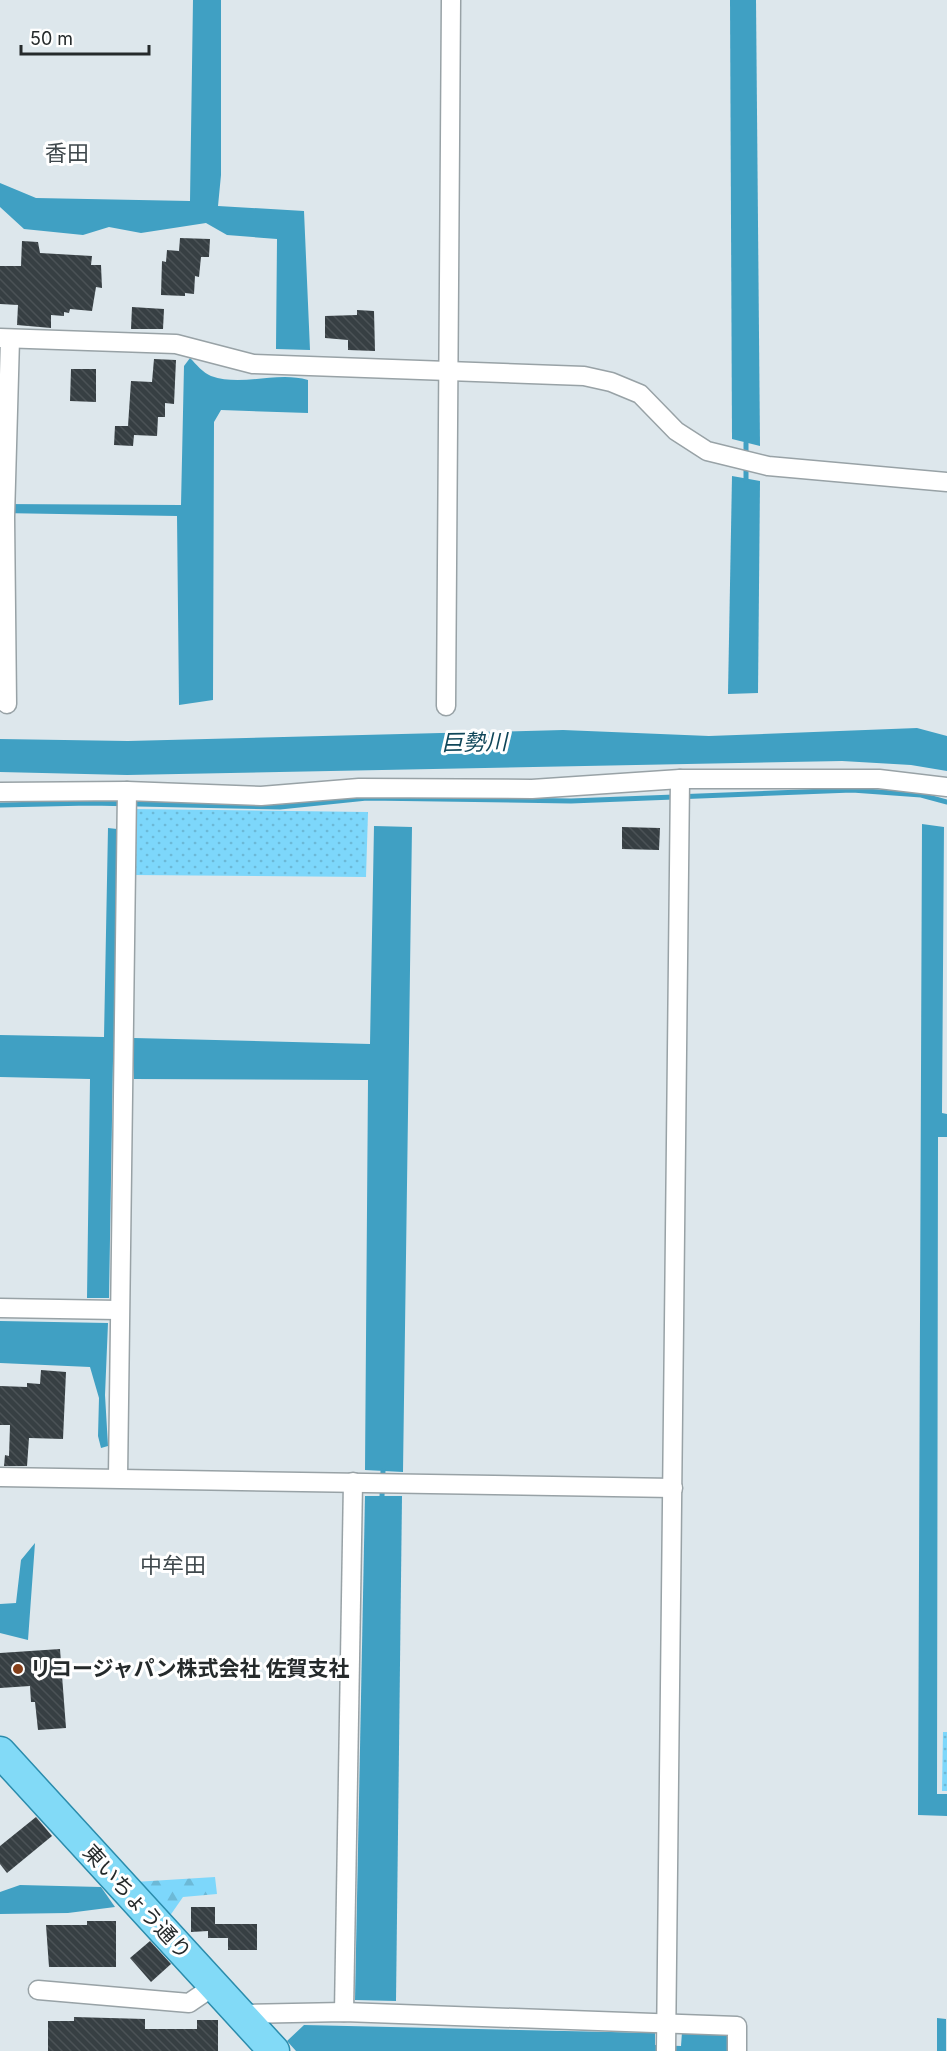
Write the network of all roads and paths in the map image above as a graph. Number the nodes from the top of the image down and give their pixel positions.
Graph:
1 (451, 0) edge
2 (5, 339) edge
3 (448, 370) junction
4 (947, 482) edge
5 (7, 704) dead end
6 (446, 706) dead end
7 (680, 779) junction
8 (947, 788) edge
9 (0, 792) edge
10 (127, 800) junction
11 (0, 1308) edge
12 (118, 1310) junction
13 (118, 1477) junction
14 (0, 1478) edge
15 (352, 1482) junction
16 (673, 1488) junction
17 (0, 1752) edge
18 (214, 1986) junction
19 (38, 1990) dead end
20 (344, 2012) junction
21 (240, 2014) junction
22 (666, 2038) edge
23 (274, 2051) edge
24 (737, 2051) edge

1 - 3 street
2 - 3 street
2 - 5 street
3 - 4 street
3 - 6 street
7 - 8 street
7 - 10 street
7 - 16 street
9 - 10 street
10 - 12 street
11 - 12 street
12 - 13 street
13 - 14 street
13 - 15 street
15 - 16 street
15 - 20 street
16 - 22 street
17 - 18 main road, 東いちょう通り
18 - 19 street
18 - 21 main road, 東いちょう通り
20 - 21 street
20 - 22 street
21 - 23 main road, 東いちょう通り
22 - 24 street

